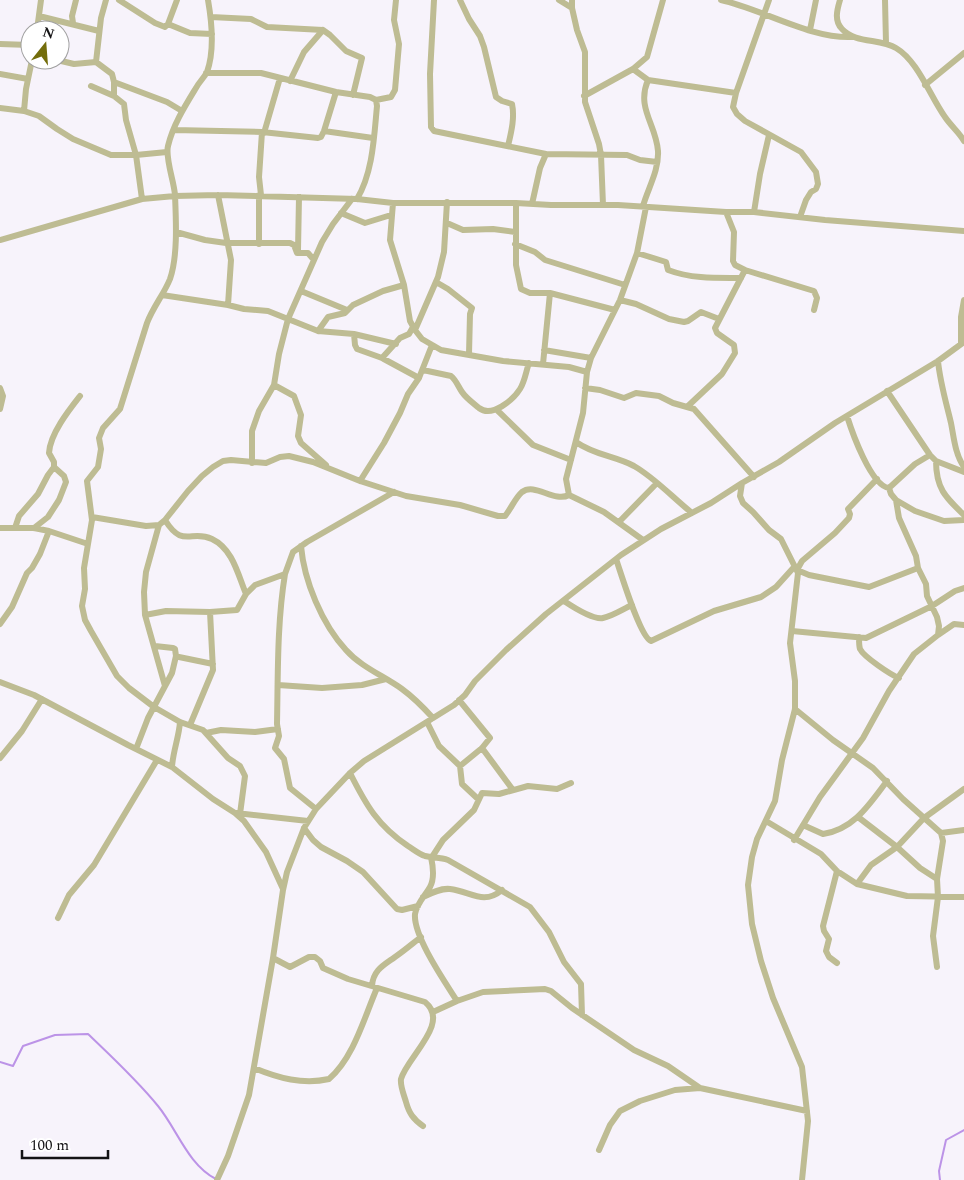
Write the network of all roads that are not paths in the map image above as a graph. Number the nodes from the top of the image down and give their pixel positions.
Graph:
1 (41, 0) edge
2 (76, 0) edge
3 (106, 0) edge
4 (119, 0) edge
5 (176, 0) edge
6 (208, 0) edge
7 (396, 0) edge
8 (434, 0) edge
9 (460, 0) edge
10 (560, 0) edge
11 (572, 0) edge
12 (663, 0) edge
13 (721, 0) edge
14 (769, 0) edge
15 (816, 0) edge
16 (840, 0) edge
17 (885, 0) edge
18 (572, 8) junction
19 (764, 14) junction
20 (39, 16) junction
21 (211, 17) junction
22 (38, 20) edge
23 (73, 23) junction
24 (168, 24) junction
25 (99, 30) junction
26 (323, 30) junction
27 (810, 30) junction
28 (212, 34) junction
29 (854, 37) junction
30 (886, 43) junction
31 (0, 44) edge
32 (20, 44) edge
33 (964, 53) edge
34 (96, 62) junction
35 (70, 63) edge
36 (634, 69) junction
37 (30, 70) edge
38 (206, 73) junction
39 (0, 74) edge
40 (280, 78) junction
41 (28, 79) junction
42 (648, 80) junction
43 (290, 81) junction
44 (114, 82) junction
45 (925, 85) junction
46 (91, 86) dead end
47 (336, 92) junction
48 (736, 93) junction
49 (353, 94) junction
50 (114, 96) junction
51 (584, 96) junction
52 (376, 100) junction
53 (0, 108) edge
54 (24, 111) junction
55 (182, 111) junction
56 (174, 130) junction
57 (263, 132) junction
58 (324, 132) junction
59 (769, 135) junction
60 (373, 138) junction
61 (964, 141) edge
62 (508, 146) junction
63 (167, 152) junction
64 (546, 154) junction
65 (136, 155) junction
66 (601, 155) junction
67 (657, 162) junction
68 (218, 195) junction
69 (260, 195) junction
70 (175, 196) junction
71 (299, 197) junction
72 (142, 199) junction
73 (354, 199) junction
74 (393, 202) junction
75 (447, 202) junction
76 (516, 204) junction
77 (532, 204) junction
78 (603, 205) junction
79 (645, 207) junction
80 (726, 212) junction
81 (754, 212) junction
82 (341, 213) junction
83 (392, 215) junction
84 (800, 217) junction
85 (446, 222) junction
86 (964, 231) edge
87 (176, 232) junction
88 (516, 232) junction
89 (0, 240) edge
90 (226, 243) junction
91 (259, 244) junction
92 (515, 244) junction
93 (637, 253) junction
94 (297, 254) junction
95 (314, 260) junction
96 (746, 270) junction
97 (741, 278) junction
98 (436, 282) junction
99 (404, 285) junction
100 (625, 285) junction
101 (301, 291) junction
102 (550, 293) junction
103 (162, 295) junction
104 (620, 300) junction
105 (964, 300) edge
106 (228, 305) junction
107 (347, 310) junction
108 (615, 310) junction
109 (814, 310) dead end
110 (288, 319) junction
111 (719, 319) junction
112 (414, 329) junction
113 (318, 332) junction
114 (354, 334) junction
115 (962, 343) edge
116 (396, 344) junction
117 (432, 345) junction
118 (544, 350) junction
119 (469, 354) junction
120 (382, 358) junction
121 (591, 358) junction
122 (938, 361) junction
123 (529, 362) junction
124 (543, 364) junction
125 (423, 370) junction
126 (586, 372) junction
127 (419, 378) junction
128 (274, 385) junction
129 (0, 388) edge
130 (585, 388) junction
131 (887, 391) junction
132 (80, 396) dead end
133 (688, 406) junction
134 (0, 409) edge
135 (497, 410) junction
136 (846, 416) junction
137 (576, 442) junction
138 (930, 455) junction
139 (571, 460) junction
140 (936, 461) junction
141 (252, 463) junction
142 (54, 467) junction
143 (964, 467) edge
144 (329, 468) junction
145 (964, 472) edge
146 (754, 476) junction
147 (877, 479) junction
148 (360, 481) junction
149 (657, 483) junction
150 (742, 483) junction
151 (890, 488) junction
152 (394, 492) junction
153 (569, 495) junction
154 (896, 500) junction
155 (692, 513) junction
156 (964, 515) edge
157 (48, 517) junction
158 (92, 517) junction
159 (166, 520) junction
160 (964, 520) edge
161 (619, 522) junction
162 (159, 525) junction
163 (0, 528) edge
164 (15, 528) junction
165 (34, 528) junction
166 (47, 531) junction
167 (643, 540) junction
168 (88, 544) junction
169 (301, 546) junction
170 (616, 559) junction
171 (796, 568) junction
172 (918, 568) junction
173 (285, 574) junction
174 (964, 588) edge
175 (246, 594) junction
176 (564, 601) junction
177 (632, 605) junction
178 (932, 606) junction
179 (210, 612) junction
180 (146, 615) junction
181 (0, 624) edge
182 (964, 625) edge
183 (792, 632) junction
184 (938, 635) junction
185 (859, 638) junction
186 (155, 646) junction
187 (176, 656) junction
188 (213, 664) junction
189 (899, 678) junction
190 (386, 679) junction
191 (0, 682) edge
192 (278, 685) junction
193 (165, 686) junction
194 (42, 699) junction
195 (460, 700) junction
196 (154, 707) junction
197 (794, 709) junction
198 (430, 720) junction
199 (180, 722) junction
200 (190, 725) junction
201 (278, 729) junction
202 (206, 733) junction
203 (482, 748) junction
204 (136, 749) junction
205 (852, 752) junction
206 (0, 758) edge
207 (157, 760) junction
208 (172, 766) junction
209 (460, 766) junction
210 (350, 773) junction
211 (887, 781) junction
212 (571, 783) dead end
213 (964, 789) edge
214 (513, 790) junction
215 (478, 799) junction
216 (316, 809) junction
217 (237, 814) junction
218 (858, 817) junction
219 (924, 818) junction
220 (766, 821) junction
221 (308, 822) junction
222 (803, 825) junction
223 (304, 828) junction
224 (964, 830) edge
225 (941, 833) junction
226 (794, 840) junction
227 (898, 847) junction
228 (431, 857) junction
229 (837, 871) junction
230 (938, 878) junction
231 (857, 884) junction
232 (283, 890) junction
233 (502, 890) junction
234 (938, 897) junction
235 (964, 897) edge
236 (422, 898) junction
237 (418, 906) junction
238 (58, 918) dead end
239 (420, 937) junction
240 (274, 958) junction
241 (837, 962) dead end
242 (937, 967) dead end
243 (374, 987) junction
244 (457, 1001) junction
245 (433, 1012) junction
246 (582, 1015) junction
247 (254, 1068) junction
248 (700, 1088) junction
249 (807, 1111) junction
250 (423, 1126) dead end
251 (599, 1150) dead end
252 (218, 1178) edge
253 (802, 1180) edge

1 - 20 street
2 - 23 street
3 - 25 street
4 - 24 street
5 - 24 street
6 - 21 street
7 - 52 street
8 - 62 street
9 - 62 street
10 - 18 street
11 - 18 street
12 - 36 street
13 - 19 street
14 - 19 street
15 - 27 street
16 - 29 street
17 - 30 street
18 - 51 street
19 - 27 street
19 - 48 street
20 - 22 street
20 - 23 street
21 - 26 street
21 - 28 street
23 - 25 street
24 - 28 street
25 - 34 street
26 - 43 street
26 - 49 street
27 - 29 street
28 - 38 street
29 - 30 street
30 - 45 street
31 - 32 street
33 - 45 street
34 - 35 street
34 - 44 street
36 - 42 street
36 - 51 street
37 - 41 street
38 - 40 street
38 - 55 street
39 - 41 street
40 - 43 street
40 - 57 street
41 - 54 street
42 - 48 street
42 - 67 street
43 - 47 street
44 - 50 street
44 - 55 street
45 - 61 street
46 - 50 street
47 - 49 street
47 - 58 street
48 - 59 street
49 - 52 street
50 - 65 street
51 - 66 street
52 - 60 street
53 - 54 street
54 - 65 street
55 - 56 street
56 - 57 street
56 - 63 street
57 - 58 street
57 - 69 street
58 - 60 street
59 - 81 street
59 - 84 street
60 - 73 street
62 - 64 street
63 - 65 street
63 - 70 street
64 - 66 street
64 - 77 street
65 - 72 street
66 - 67 street
66 - 78 street
67 - 79 street
68 - 69 street
68 - 70 street
68 - 90 street
69 - 71 street
69 - 91 street
70 - 72 street
70 - 87 street
71 - 73 street
71 - 94 street
72 - 89 street
73 - 74 street
73 - 82 street
74 - 75 street
74 - 83 street
75 - 76 street
75 - 85 street
76 - 77 street
76 - 88 street
77 - 78 street
78 - 79 street
79 - 80 street
79 - 93 street
80 - 81 street
80 - 96 street
81 - 84 street
82 - 83 street
82 - 95 street
83 - 99 street
84 - 86 street
85 - 88 street
85 - 98 street
87 - 90 street
87 - 103 street
88 - 92 street
90 - 91 street
90 - 106 street
91 - 94 street
92 - 100 street
92 - 102 street
93 - 97 street
93 - 100 street
94 - 95 street
95 - 101 street
96 - 97 street
96 - 109 street
97 - 111 street
98 - 112 street
98 - 119 street
99 - 107 street
99 - 112 street
100 - 104 street
101 - 107 street
101 - 110 street
102 - 108 street
102 - 118 street
103 - 106 street
103 - 158 street
104 - 108 street
104 - 111 street
105 - 115 street
106 - 110 street
107 - 113 street
108 - 121 street
110 - 113 street
110 - 128 street
111 - 133 street
112 - 116 street
112 - 117 street
113 - 114 street
114 - 116 street
114 - 120 street
115 - 122 street
116 - 120 street
117 - 119 street
117 - 125 street
118 - 121 street
118 - 124 street
119 - 123 street
120 - 127 street
121 - 126 street
122 - 131 street
122 - 143 street
123 - 124 street
123 - 135 street
124 - 126 street
125 - 127 street
125 - 135 street
126 - 130 street
127 - 148 street
128 - 141 street
128 - 144 street
129 - 134 street
130 - 133 street
130 - 137 street
131 - 136 street
131 - 138 street
132 - 142 street
133 - 146 street
135 - 139 street
136 - 146 street
136 - 147 street
137 - 139 street
137 - 149 street
138 - 140 street
138 - 151 street
139 - 153 street
140 - 145 street
140 - 156 street
141 - 144 street
141 - 159 street
142 - 157 street
142 - 164 street
144 - 148 street
146 - 150 street
147 - 151 street
147 - 171 street
148 - 152 street
149 - 155 street
149 - 161 street
150 - 155 street
150 - 171 street
151 - 154 street
152 - 153 street
152 - 169 street
153 - 161 street
154 - 160 street
154 - 172 street
155 - 167 street
157 - 165 street
157 - 166 street
158 - 162 street
158 - 168 street
159 - 162 street
159 - 175 street
161 - 167 street
162 - 180 street
163 - 164 street
164 - 165 street
165 - 166 street
166 - 168 street
166 - 181 street
167 - 170 street
168 - 196 street
169 - 173 street
169 - 190 street
170 - 176 street
170 - 177 street
171 - 172 street
171 - 177 street
171 - 183 street
172 - 178 street
173 - 175 street
173 - 192 street
174 - 178 street
175 - 179 street
176 - 177 street
176 - 195 street
178 - 184 street
178 - 185 street
179 - 180 street
179 - 188 street
180 - 186 street
182 - 184 street
183 - 185 street
183 - 197 street
184 - 189 street
185 - 189 street
186 - 187 street
186 - 193 street
187 - 188 street
187 - 193 street
188 - 200 street
189 - 205 street
190 - 192 street
190 - 198 street
191 - 194 street
192 - 201 street
193 - 196 street
194 - 204 street
194 - 206 street
195 - 198 street
195 - 203 street
196 - 199 street
196 - 204 street
197 - 205 street
197 - 220 street
198 - 209 street
198 - 210 street
199 - 200 street
199 - 208 street
200 - 202 street
201 - 202 street
201 - 216 street
202 - 217 street
203 - 209 street
203 - 214 street
204 - 207 street
205 - 211 street
205 - 222 street
207 - 208 street
207 - 238 street
208 - 217 street
209 - 215 street
210 - 216 street
210 - 228 street
211 - 218 street
211 - 219 street
212 - 214 street
213 - 219 street
214 - 215 street
215 - 228 street
216 - 221 street
217 - 221 street
217 - 232 street
218 - 222 street
218 - 227 street
219 - 225 street
219 - 227 street
220 - 226 street
220 - 249 street
221 - 223 street
222 - 226 street
223 - 232 street
223 - 237 street
224 - 225 street
225 - 230 street
226 - 229 street
227 - 230 street
227 - 231 street
228 - 233 street
228 - 236 street
229 - 231 street
229 - 241 street
230 - 234 street
231 - 234 street
232 - 240 street
233 - 236 street
233 - 246 street
234 - 235 street
234 - 242 street
236 - 237 street
237 - 239 street
239 - 243 street
239 - 244 street
240 - 243 street
240 - 247 street
243 - 245 street
243 - 247 street
244 - 245 street
244 - 246 street
245 - 250 street
246 - 248 street
247 - 252 street
248 - 249 street
248 - 251 street
249 - 253 street

